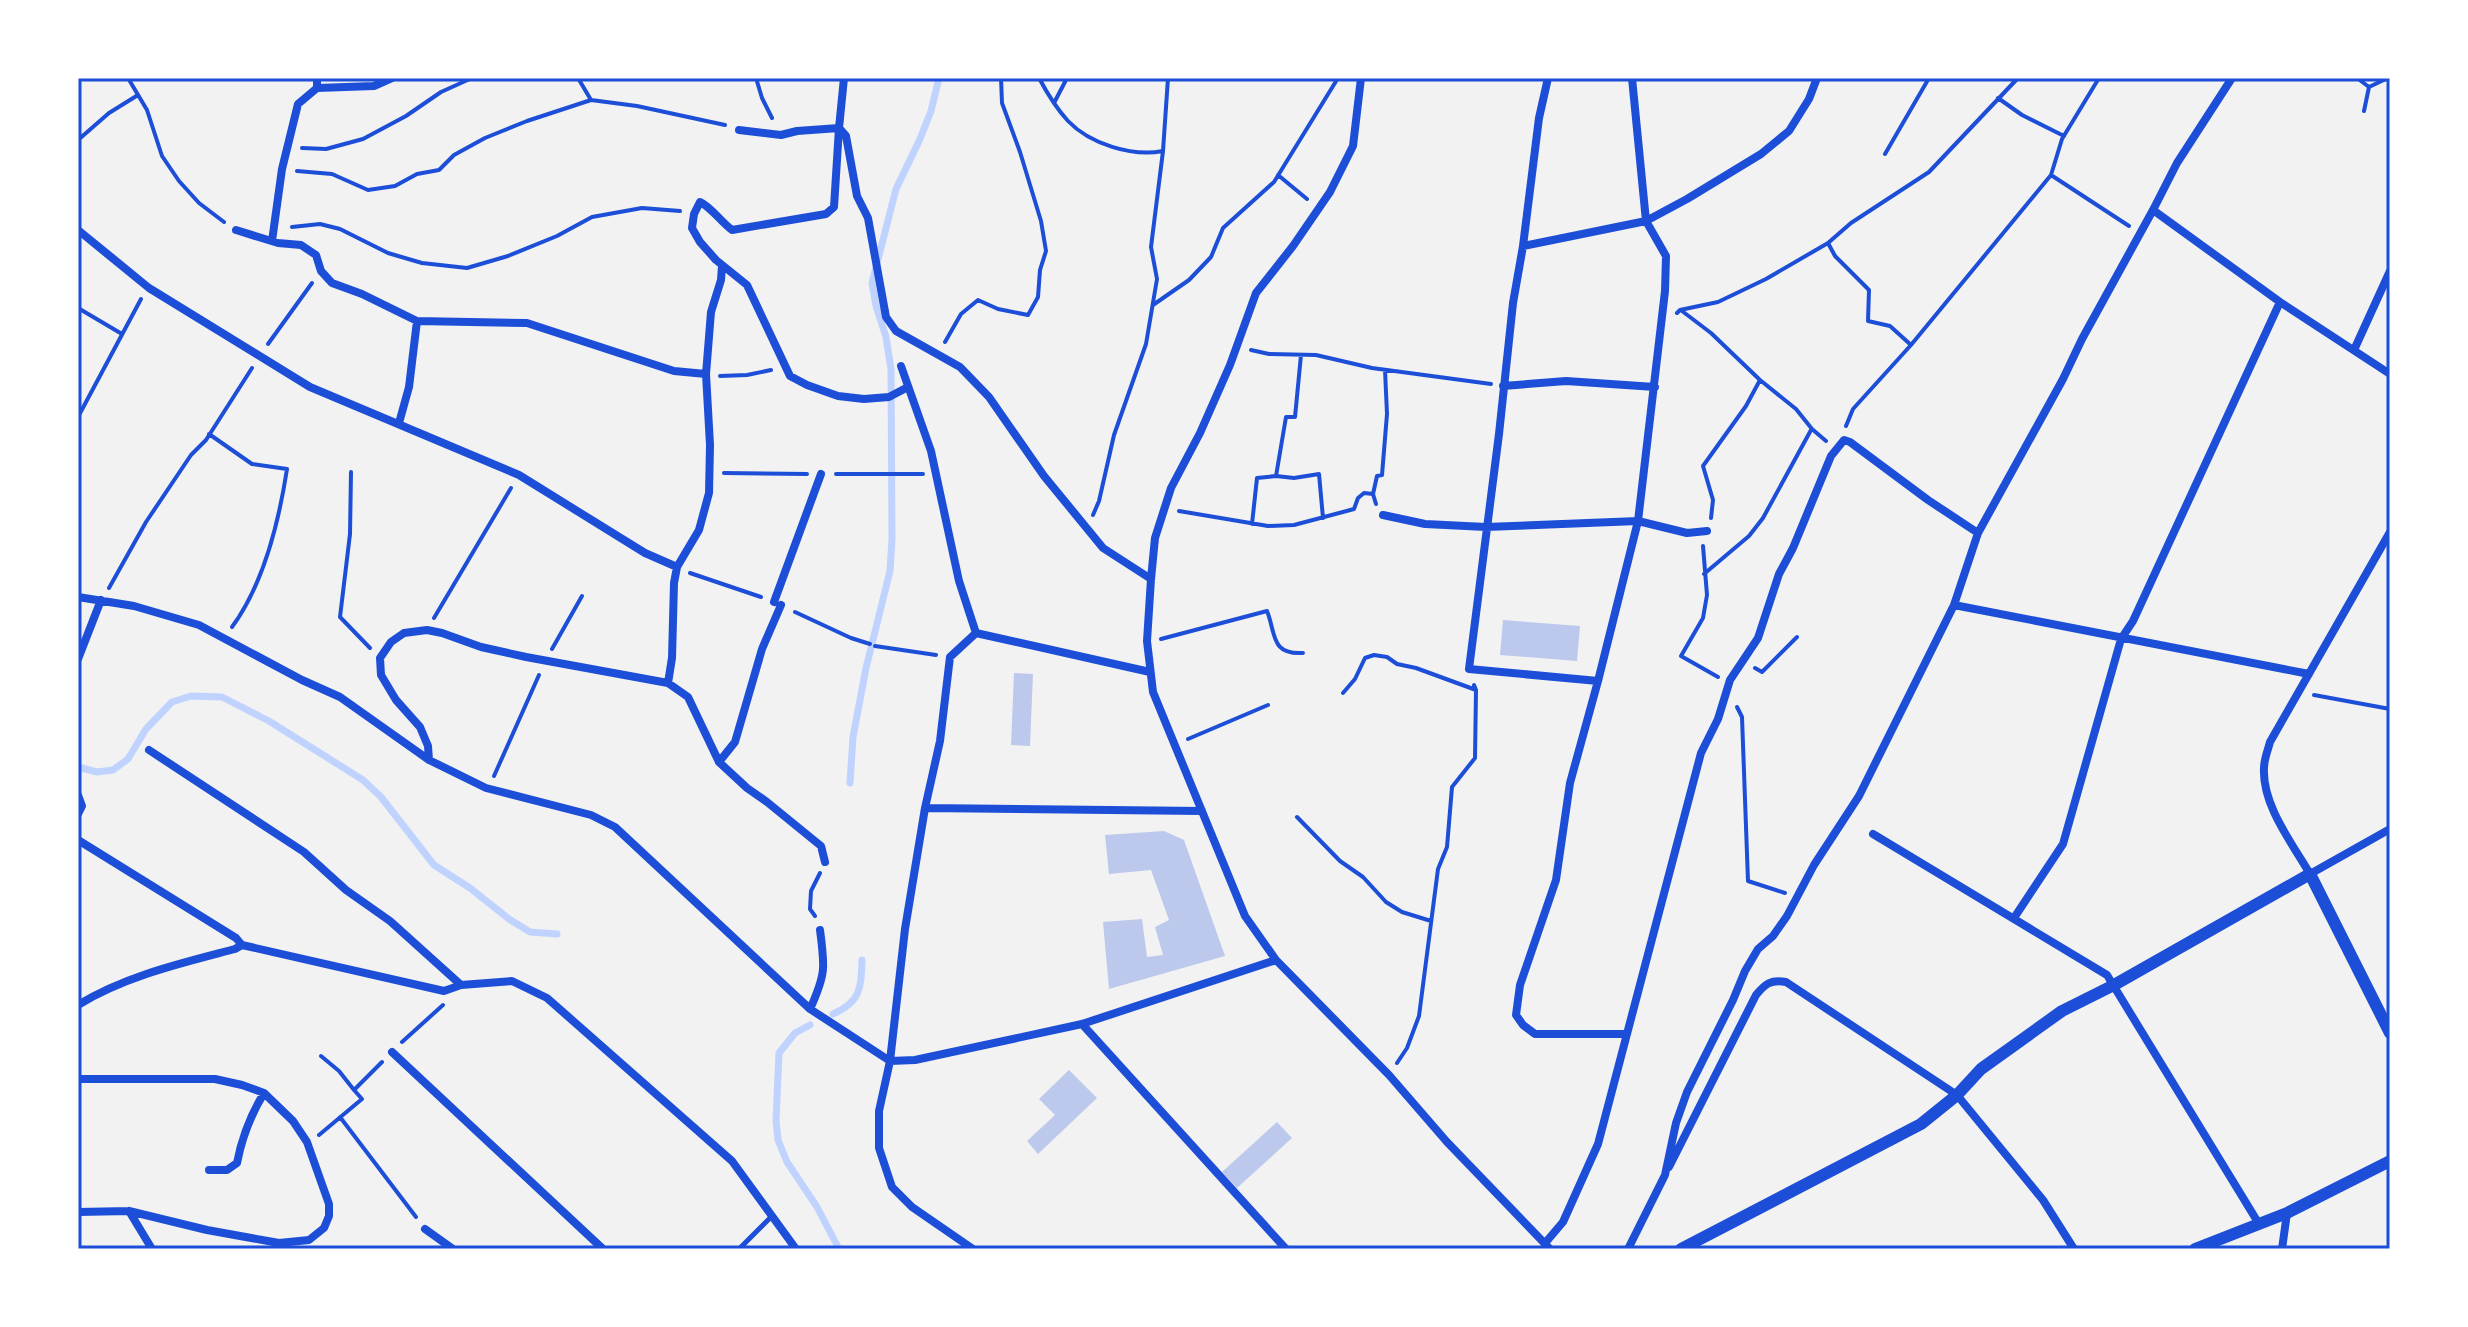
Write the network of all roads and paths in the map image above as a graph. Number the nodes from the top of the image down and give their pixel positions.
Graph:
1 (128, 78) edge
2 (392, 78) edge
3 (472, 78) edge
4 (578, 78) edge
5 (756, 78) edge
6 (844, 78) edge
7 (1001, 78) edge
8 (1039, 78) edge
9 (1067, 78) edge
10 (1168, 78) edge
11 (1338, 78) edge
12 (1361, 78) edge
13 (1548, 78) edge
14 (1632, 78) edge
15 (1817, 78) edge
16 (1929, 78) edge
17 (2018, 78) edge
18 (2099, 78) edge
19 (2232, 78) edge
20 (2357, 78) edge
21 (2388, 78) edge
22 (317, 83) edge
23 (2369, 87) junction
24 (138, 95) junction
25 (1998, 98) junction
26 (591, 100) junction
27 (1054, 103) junction
28 (2364, 111) dead end
29 (839, 128) junction
30 (739, 130) joint
31 (781, 135) junction
32 (2064, 136) junction
33 (78, 140) edge
34 (287, 148) junction
35 (1163, 151) junction
36 (1885, 154) dead end
37 (282, 169) junction
38 (1278, 175) junction
39 (2051, 175) junction
40 (1319, 208) junction
41 (2153, 210) junction
42 (694, 214) junction
43 (1646, 221) junction
44 (275, 226) junction
45 (78, 230) edge
46 (236, 230) joint
47 (2140, 233) junction
48 (272, 241) junction
49 (1828, 243) junction
50 (1523, 246) junction
51 (722, 266) junction
52 (321, 271) junction
53 (2390, 271) edge
54 (149, 288) junction
55 (1665, 291) junction
56 (2280, 302) junction
57 (1153, 305) junction
58 (78, 308) edge
59 (1680, 310) junction
60 (417, 321) junction
61 (122, 334) junction
62 (1660, 334) junction
63 (1911, 345) junction
64 (1237, 347) junction
65 (2354, 350) junction
66 (938, 355) junction
67 (1301, 355) junction
68 (260, 357) junction
69 (901, 366) dead end
70 (784, 367) junction
71 (1385, 369) junction
72 (706, 374) junction
73 (2390, 374) edge
74 (1760, 380) junction
75 (1503, 386) junction
76 (908, 387) junction
77 (1655, 387) junction
78 (78, 417) edge
79 (399, 423) junction
80 (1812, 429) junction
81 (209, 434) junction
82 (1844, 440) junction
83 (1835, 449) junction
84 (351, 472) dead end
85 (821, 474) dead end
86 (519, 475) junction
87 (1276, 476) junction
88 (1373, 494) junction
89 (1164, 509) junction
90 (1383, 515) joint
91 (1323, 518) junction
92 (1638, 521) junction
93 (1252, 524) junction
94 (1486, 527) junction
95 (1086, 528) junction
96 (1707, 531) junction
97 (2390, 532) edge
98 (1978, 533) junction
99 (677, 567) junction
100 (1704, 574) junction
101 (1151, 579) junction
102 (582, 596) dead end
103 (78, 597) edge
104 (101, 600) junction
105 (1954, 605) junction
106 (427, 630) junction
107 (976, 633) junction
108 (1797, 637) dead end
109 (223, 639) junction
110 (2121, 639) junction
111 (1147, 641) junction
112 (875, 646) dead end
113 (1303, 653) dead end
114 (950, 657) junction
115 (380, 658) junction
116 (78, 659) edge
117 (546, 661) junction
118 (1743, 662) junction
119 (1469, 669) junction
120 (1150, 672) junction
121 (2309, 674) junction
122 (1598, 681) junction
123 (668, 683) junction
124 (1728, 689) junction
125 (1476, 690) junction
126 (2298, 692) junction
127 (1343, 693) dead end
128 (1268, 705) dead end
129 (2390, 709) edge
130 (1175, 744) junction
131 (149, 750) dead end
132 (429, 760) junction
133 (719, 762) junction
134 (486, 788) junction
135 (78, 795) edge
136 (925, 808) junction
137 (1202, 811) junction
138 (78, 814) edge
139 (1297, 817) dead end
140 (2390, 829) edge
141 (1873, 834) dead end
142 (78, 840) edge
143 (825, 862) joint
144 (2310, 874) junction
145 (1798, 896) junction
146 (2014, 918) junction
147 (1431, 921) junction
148 (820, 930) joint
149 (242, 945) junction
150 (1276, 960) junction
151 (461, 985) junction
152 (2114, 985) junction
153 (78, 1005) edge
154 (810, 1009) junction
155 (1082, 1024) junction
156 (2390, 1033) edge
157 (1627, 1034) junction
158 (392, 1052) dead end
159 (321, 1056) dead end
160 (890, 1061) junction
161 (1389, 1075) junction
162 (78, 1079) edge
163 (354, 1090) dead end
164 (264, 1093) junction
165 (1957, 1095) junction
166 (340, 1117) dead end
167 (2390, 1161) edge
168 (209, 1170) dead end
169 (1665, 1175) junction
170 (129, 1211) junction
171 (78, 1212) edge
172 (2287, 1213) junction
173 (772, 1216) junction
174 (2259, 1224) junction
175 (425, 1229) joint
176 (1548, 1246) edge
177 (152, 1249) edge
178 (453, 1249) edge
179 (603, 1249) edge
180 (739, 1249) edge
181 (796, 1249) edge
182 (973, 1249) edge
183 (1286, 1249) edge
184 (1628, 1249) edge
185 (1681, 1249) edge
186 (2074, 1249) edge
187 (2195, 1249) edge
188 (2282, 1249) edge

1 - 24 path
2 - 22 street
3 - 34 path
4 - 26 path
5 - 31 path
6 - 29 street
7 - 66 path
8 - 27 path
9 - 27 path
10 - 35 path
11 - 38 path
12 - 40 street
13 - 50 street
14 - 43 street
15 - 43 street
16 - 36 path
17 - 25 path
18 - 32 path
19 - 41 street
20 - 23 path
21 - 23 path
22 - 34 street
23 - 28 path
24 - 33 path
24 - 46 path
25 - 32 path
25 - 49 path
26 - 30 path
26 - 37 path
27 - 35 path
29 - 31 street
29 - 42 street
29 - 66 street
30 - 31 street
32 - 39 path
34 - 37 street
35 - 57 path
37 - 44 street
38 - 40 path
38 - 57 path
39 - 47 path
39 - 63 path
40 - 64 street
41 - 47 street
41 - 56 street
42 - 44 path
42 - 51 street
43 - 50 street
43 - 55 street
44 - 48 street
45 - 54 street
46 - 48 street
47 - 98 street
48 - 52 street
49 - 59 path
49 - 63 path
50 - 75 street
51 - 70 street
51 - 72 street
52 - 60 street
52 - 68 path
53 - 65 street
54 - 61 path
54 - 68 street
55 - 59 path
55 - 62 street
56 - 65 street
56 - 110 street
57 - 95 path
58 - 61 path
59 - 62 path
59 - 74 path
60 - 72 street
60 - 79 street
61 - 78 path
62 - 77 street
63 - 82 path
64 - 67 path
64 - 89 street
65 - 73 street
66 - 95 street
67 - 71 path
67 - 87 path
68 - 79 street
68 - 81 path
69 - 76 street
70 - 72 path
70 - 76 street
71 - 75 path
71 - 88 path
72 - 99 street
74 - 80 path
74 - 96 path
75 - 77 street
75 - 94 street
76 - 107 street
77 - 92 street
79 - 86 street
80 - 83 path
80 - 100 path
81 - 104 path
81 - 109 path
82 - 83 street
82 - 98 street
83 - 118 street
84 - 115 path
85 - 133 street
86 - 99 street
86 - 106 path
87 - 91 path
87 - 93 path
88 - 90 path
88 - 91 path
89 - 93 path
89 - 101 street
90 - 94 street
91 - 93 path
92 - 94 street
92 - 96 street
92 - 122 street
94 - 119 street
95 - 101 street
96 - 100 path
97 - 121 street
98 - 105 street
99 - 123 street
100 - 124 path
101 - 111 street
102 - 117 path
103 - 104 street
104 - 109 street
104 - 116 street
105 - 110 street
105 - 145 street
106 - 115 street
106 - 117 street
107 - 114 street
107 - 120 street
108 - 118 path
109 - 132 street
110 - 121 street
110 - 146 street
111 - 113 path
111 - 120 street
112 - 114 path
114 - 136 street
115 - 132 street
117 - 123 street
117 - 134 path
118 - 124 street
119 - 122 street
119 - 125 path
120 - 130 street
121 - 126 street
122 - 157 street
123 - 133 street
124 - 145 path
124 - 157 street
125 - 127 path
125 - 147 path
126 - 129 path
126 - 144 street
128 - 130 path
130 - 137 street
131 - 151 street
132 - 134 street
133 - 143 street
134 - 154 street
135 - 138 street
136 - 137 street
136 - 160 street
137 - 150 street
139 - 147 path
140 - 144 street
141 - 146 street
142 - 149 street
143 - 148 path
144 - 152 street
144 - 156 street
145 - 169 street
146 - 152 street
147 - 161 path
148 - 154 street
149 - 151 street
149 - 153 street
150 - 155 street
150 - 161 street
151 - 173 street
152 - 165 street
152 - 174 street
154 - 160 street
155 - 160 street
155 - 183 street
157 - 176 street
158 - 179 street
159 - 163 path
160 - 182 street
161 - 176 street
162 - 164 street
164 - 168 street
164 - 170 street
165 - 169 street
165 - 185 street
165 - 186 street
166 - 175 path
167 - 172 street
169 - 184 street
170 - 171 street
170 - 177 street
172 - 174 street
172 - 188 street
173 - 180 lane
173 - 181 street
174 - 187 street
175 - 178 street

